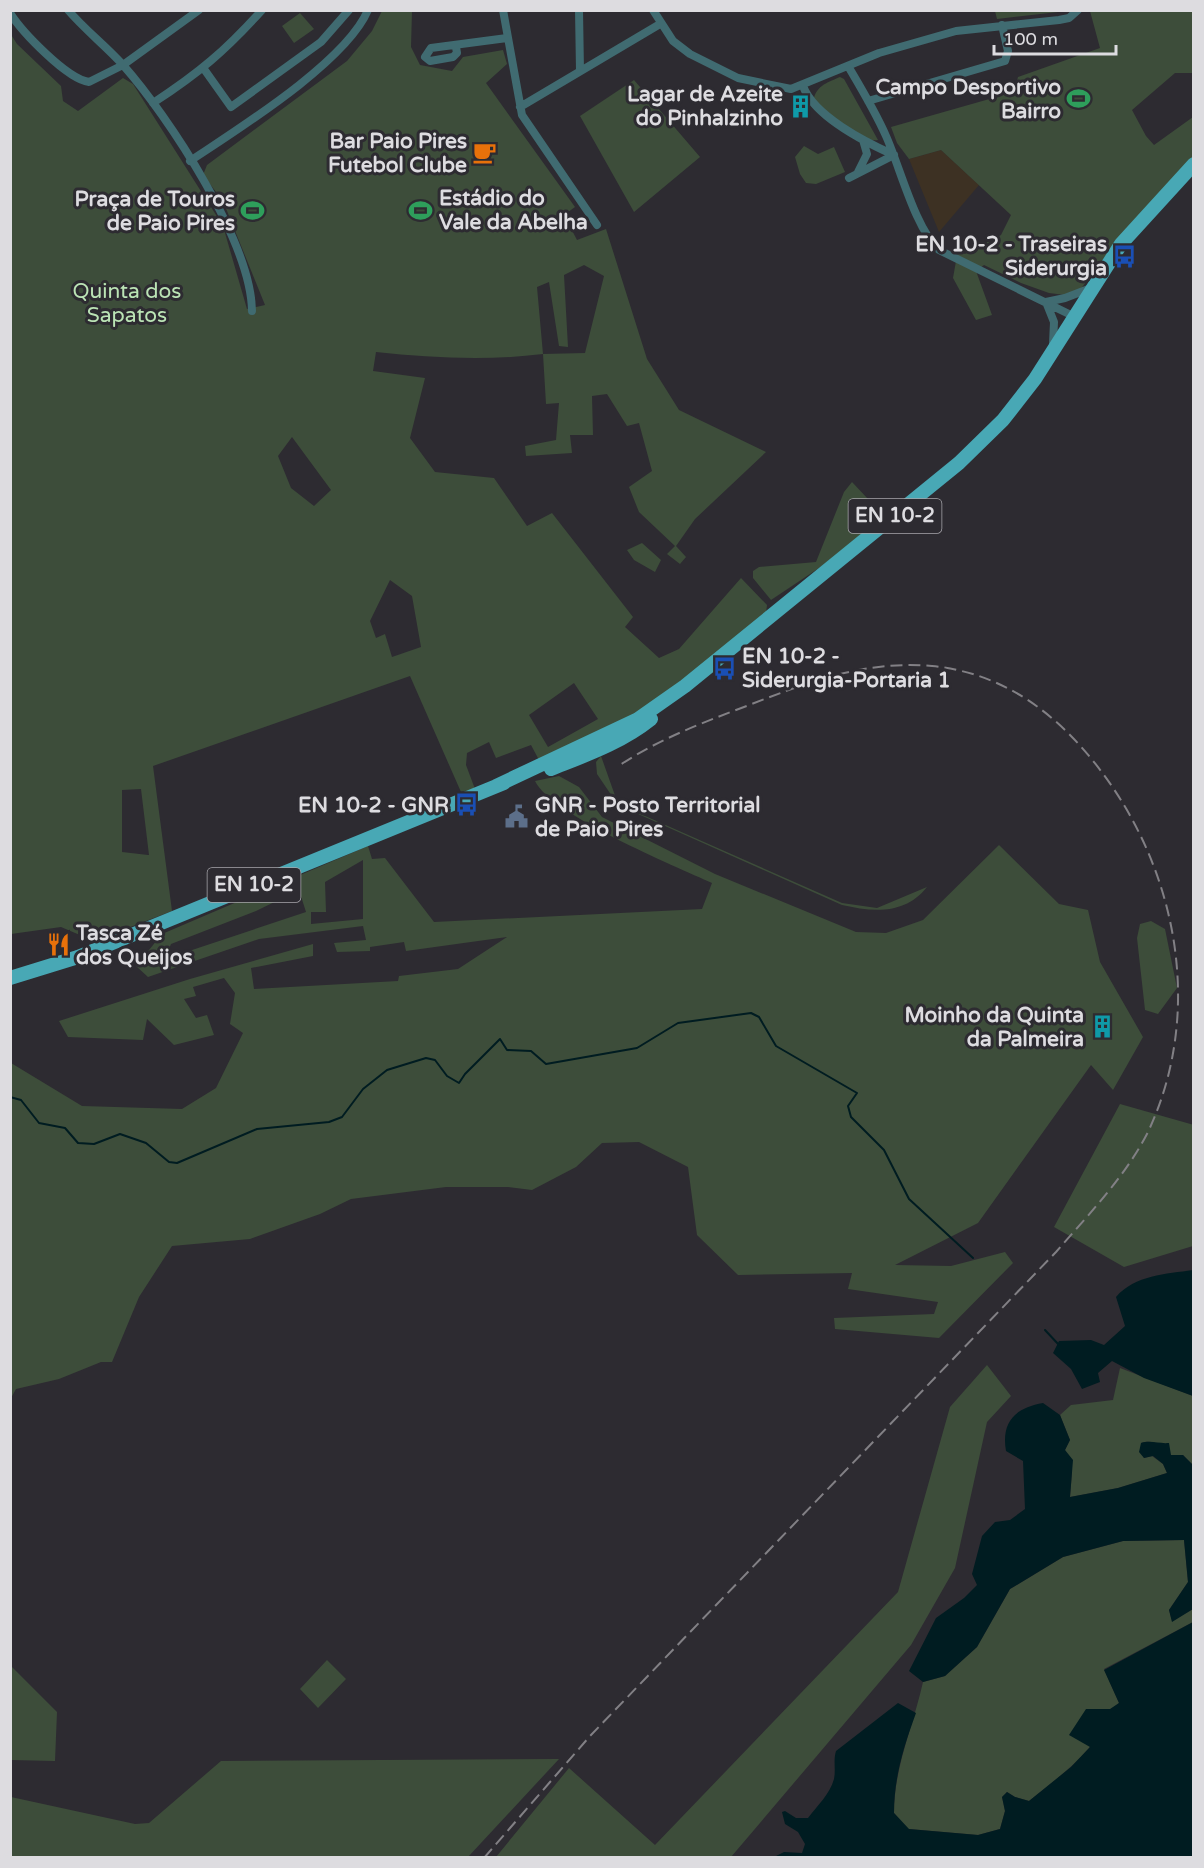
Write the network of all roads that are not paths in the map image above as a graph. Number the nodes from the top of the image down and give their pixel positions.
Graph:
1 (68, 10) edge
2 (199, 10) edge
3 (262, 10) edge
4 (349, 10) edge
5 (368, 10) edge
6 (503, 10) edge
7 (579, 10) edge
8 (653, 10) edge
9 (1078, 10) edge
10 (10, 13) edge
11 (660, 24) junction
12 (1002, 25) junction
13 (507, 38) junction
14 (456, 47) dead end
15 (123, 64) junction
16 (848, 66) junction
17 (204, 69) junction
18 (580, 71) junction
19 (803, 87) junction
20 (868, 101) junction
21 (153, 103) junction
22 (520, 107) junction
23 (885, 134) junction
24 (862, 139) junction
25 (874, 146) junction
26 (894, 155) junction
27 (190, 161) junction
28 (1194, 164) edge
29 (597, 225) dead end
30 (1090, 288) junction
31 (1046, 302) junction
32 (252, 311) dead end
33 (1073, 316) junction
34 (1052, 350) junction
35 (10, 978) edge

1 - 15 street
2 - 15 street
3 - 17 street
4 - 17 street
5 - 27 street
6 - 13 street
7 - 18 street
8 - 11 street
9 - 12 street
10 - 15 street
11 - 18 street
11 - 19 street
12 - 16 street
12 - 20 street
13 - 14 street
13 - 22 street
15 - 21 street
16 - 19 street
16 - 20 street
17 - 21 street
18 - 22 street
19 - 24 street
20 - 23 street
21 - 27 street
22 - 29 street
23 - 25 street
23 - 26 street
24 - 25 street
24 - 26 street
25 - 26 street
26 - 31 street
27 - 32 street
28 - 30 main road, EN 10-2
30 - 31 street
30 - 33 main road, EN 10-2
31 - 33 street
31 - 34 street
33 - 34 main road, EN 10-2
34 - 35 main road, EN 10-2

